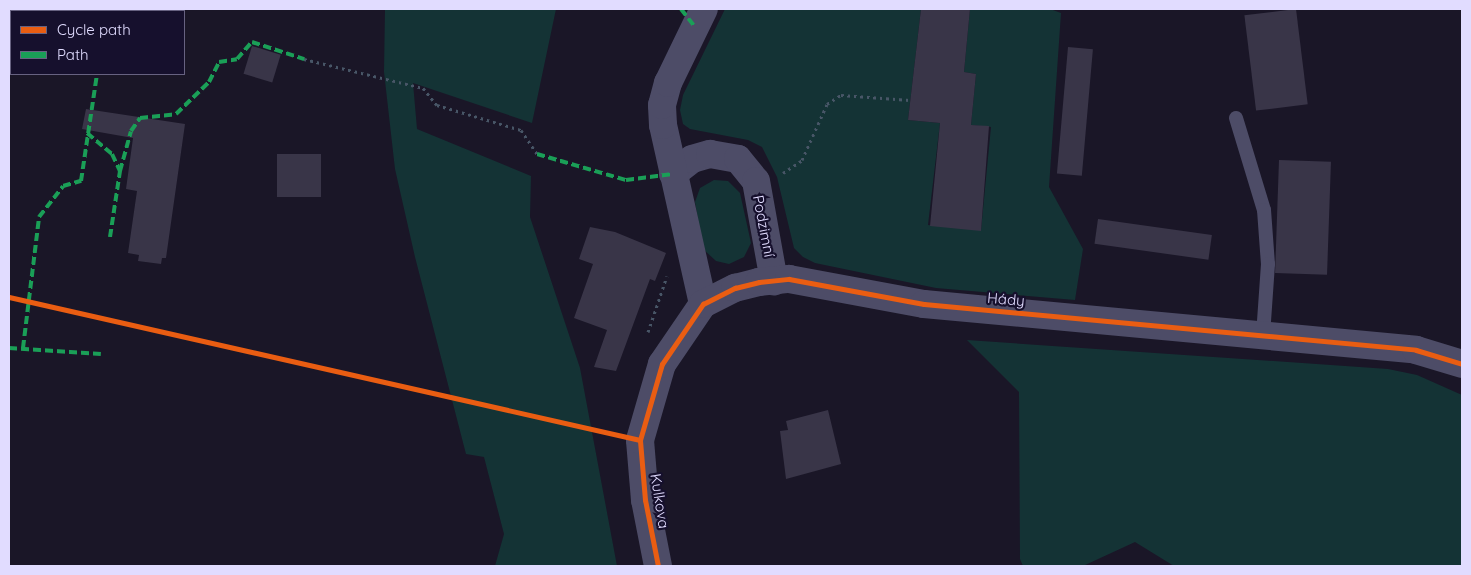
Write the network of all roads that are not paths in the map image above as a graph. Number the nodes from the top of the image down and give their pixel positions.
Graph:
1 (704, 9) edge
2 (1236, 118) dead end
3 (673, 174) junction
4 (774, 281) junction
5 (702, 304) junction
6 (1263, 336) junction
7 (1462, 364) edge
8 (658, 566) edge

1 - 3 street
2 - 6 lane
3 - 4 street, Podzimní
3 - 5 street
4 - 5 street, Hády
4 - 6 street, Hády
5 - 8 street, Kulkova
6 - 7 street, Hády

